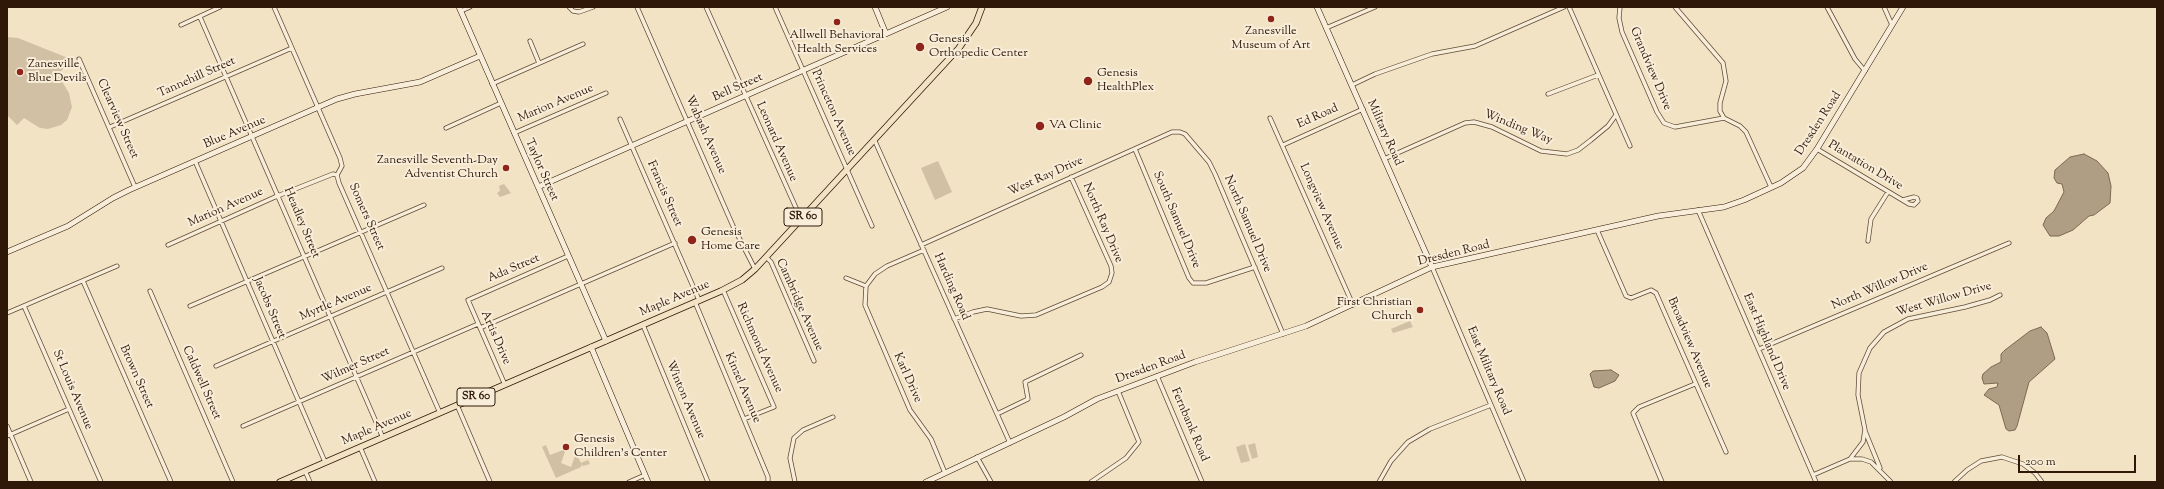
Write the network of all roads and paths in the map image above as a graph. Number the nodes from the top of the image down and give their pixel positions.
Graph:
1 (220, 7) edge
2 (274, 7) edge
3 (470, 7) edge
4 (569, 7) edge
5 (593, 7) edge
6 (638, 7) edge
7 (706, 7) edge
8 (775, 7) edge
9 (875, 7) edge
10 (947, 7) edge
11 (977, 7) edge
12 (982, 7) edge
13 (1317, 7) edge
14 (1374, 7) edge
15 (1564, 7) edge
16 (1569, 7) edge
17 (1620, 7) edge
18 (1675, 7) edge
19 (1827, 7) edge
20 (1884, 7) edge
21 (1903, 7) edge
22 (460, 9) edge
23 (980, 13) junction
24 (200, 17) junction
25 (181, 25) dead end
26 (1892, 25) junction
27 (1326, 28) junction
28 (886, 34) junction
29 (530, 41) dead end
30 (583, 44) dead end
31 (292, 48) junction
32 (480, 56) junction
33 (79, 59) dead end
34 (539, 63) junction
35 (803, 70) junction
36 (1865, 71) junction
37 (1598, 75) junction
38 (226, 77) junction
39 (492, 84) junction
40 (1352, 85) junction
41 (606, 93) dead end
42 (1548, 94) dead end
43 (745, 96) junction
44 (501, 103) junction
45 (318, 108) junction
46 (1362, 109) junction
47 (1616, 115) junction
48 (1270, 118) dead end
49 (1724, 118) junction
50 (620, 119) dead end
51 (688, 121) junction
52 (110, 128) junction
53 (446, 128) dead end
54 (1180, 132) joint
55 (514, 133) junction
56 (252, 136) junction
57 (874, 139) junction
58 (632, 145) junction
59 (1283, 145) junction
60 (1630, 146) dead end
61 (1135, 149) junction
62 (1817, 149) junction
63 (1384, 159) junction
64 (195, 161) junction
65 (847, 169) junction
66 (337, 175) junction
67 (1071, 177) junction
68 (135, 187) junction
69 (538, 187) junction
70 (1772, 187) junction
71 (1888, 192) junction
72 (279, 196) junction
73 (1903, 200) dead end
74 (424, 205) dead end
75 (1698, 210) junction
76 (801, 219) junction
77 (220, 221) junction
78 (872, 226) dead end
79 (1597, 230) junction
80 (361, 232) junction
81 (1868, 241) dead end
82 (675, 243) junction
83 (2009, 243) dead end
84 (168, 245) dead end
85 (921, 245) junction
86 (924, 250) junction
87 (7, 252) edge
88 (304, 256) junction
89 (568, 256) junction
90 (766, 257) junction
91 (117, 266) dead end
92 (1254, 267) junction
93 (1432, 267) junction
94 (442, 268) dead end
95 (755, 269) junction
96 (846, 278) dead end
97 (83, 281) junction
98 (246, 282) junction
99 (580, 284) junction
100 (866, 286) junction
101 (723, 290) junction
102 (150, 292) dead end
103 (388, 292) junction
104 (2000, 294) dead end
105 (468, 300) joint
106 (697, 302) junction
107 (1353, 304) junction
108 (24, 306) junction
109 (190, 306) dead end
110 (7, 313) edge
111 (330, 317) junction
112 (954, 319) junction
113 (643, 325) junction
114 (479, 326) junction
115 (1283, 334) junction
116 (606, 341) junction
117 (272, 342) junction
118 (591, 347) junction
119 (1759, 349) junction
120 (414, 352) junction
121 (1081, 355) dead end
122 (814, 361) dead end
123 (216, 366) dead end
124 (1157, 376) junction
125 (356, 377) junction
126 (1695, 384) junction
127 (505, 385) junction
128 (1118, 391) junction
129 (299, 402) junction
130 (1491, 405) junction
131 (456, 406) junction
132 (69, 409) junction
133 (440, 413) junction
134 (997, 414) junction
135 (833, 417) dead end
136 (744, 419) junction
137 (7, 426) edge
138 (243, 426) dead end
139 (1865, 430) junction
140 (9, 435) edge
141 (383, 438) junction
142 (1010, 443) junction
143 (360, 447) junction
144 (1726, 452) dead end
145 (977, 458) junction
146 (1850, 459) junction
147 (325, 462) junction
148 (1881, 470) junction
149 (305, 471) junction
150 (945, 473) junction
151 (645, 475) junction
152 (1813, 475) junction
153 (32, 482) edge
154 (101, 482) edge
155 (171, 482) edge
156 (233, 482) edge
157 (280, 482) edge
158 (310, 482) edge
159 (375, 482) edge
160 (490, 482) edge
161 (629, 482) edge
162 (648, 482) edge
163 (708, 482) edge
164 (769, 482) edge
165 (795, 482) edge
166 (926, 482) edge
167 (991, 482) edge
168 (1091, 482) edge
169 (1202, 482) edge
170 (1379, 482) edge
171 (1524, 482) edge
172 (1662, 482) edge
173 (1816, 482) edge
174 (1891, 482) edge
175 (1954, 482) edge
176 (2042, 482) edge

1 - 24 street
2 - 31 street, Somers Street
3 - 22 street
4 - 5 street
6 - 51 street, Wabash Avenue
7 - 43 street, Leonard Avenue
8 - 35 street, Princeton Avenue
9 - 28 street
10 - 28 street, Bell Street
11 - 23 street
12 - 23 main road, Maple Avenue / SR 60
13 - 27 street, Military Road
14 - 27 street
15 - 40 street
16 - 37 street
17 - 49 street, Grandview Drive
18 - 49 street
19 - 36 street
20 - 26 street
21 - 26 street, Dresden Road
22 - 32 street, Taylor Street
23 - 57 main road, Maple Avenue / SR 60
24 - 25 street
24 - 38 street, Headley Street
26 - 36 street, Dresden Road
27 - 40 street, Military Road
28 - 35 street, Bell Street
29 - 34 street
30 - 34 street
31 - 38 street, Tannehill Street
31 - 45 street, Somers Street
32 - 39 street, Taylor Street
32 - 45 street, Blue Avenue
33 - 52 street, Clearview Street
34 - 39 street
35 - 43 street, Bell Street
35 - 65 street, Princeton Avenue
36 - 62 street, Dresden Road
37 - 42 street
37 - 47 street
38 - 52 street, Tannehill Street
38 - 56 street, Headley Street
39 - 44 street, Taylor Street
40 - 46 street, Military Road
41 - 55 street, Marion Avenue
43 - 51 street, Bell Street
43 - 76 street, Leonard Avenue
44 - 53 street
44 - 55 street, Taylor Street
45 - 56 street, Blue Avenue
45 - 66 street, Somers Street
46 - 59 street, Ed Road
46 - 63 street, Military Road
47 - 60 street
47 - 63 street, Winding Way
48 - 59 street, Longview Avenue
49 - 70 street
50 - 58 street, Francis Street
51 - 58 street, Bell Street
51 - 95 street, Wabash Avenue
52 - 68 street, Clearview Street
54 - 61 street, West Ray Drive
54 - 92 street, North Samuel Drive
55 - 69 street, Taylor Street
56 - 64 street, Blue Avenue
56 - 72 street, Headley Street
57 - 65 main road, Maple Avenue / SR 60
57 - 85 street, Harding Road
58 - 69 street, Bell Street
58 - 82 street, Francis Street
59 - 107 street, Longview Avenue
61 - 67 street, West Ray Drive
61 - 92 street, South Samuel Drive
62 - 70 street, Dresden Road
62 - 71 street, Plantation Drive
63 - 93 street, Military Road
64 - 68 street, Blue Avenue
64 - 77 street, Jacobs Street
65 - 76 main road, Maple Avenue / SR 60
65 - 78 street, Princeton Avenue
66 - 72 street, Marion Avenue
66 - 80 street, Somers Street
67 - 85 street, West Ray Drive
67 - 112 street, North Ray Drive
68 - 87 street, Blue Avenue
69 - 89 street, Taylor Street
70 - 75 street, Dresden Road
71 - 73 street, Plantation Drive
71 - 81 street
72 - 77 street, Marion Avenue
72 - 88 street, Headley Street
74 - 80 street
75 - 79 street, Dresden Road
75 - 119 street, East Highland Drive
76 - 90 main road, Maple Avenue / SR 60
77 - 84 street, Marion Avenue
77 - 98 street, Jacobs Street
79 - 93 street, Dresden Road
79 - 126 street, Broadview Avenue
80 - 88 street
80 - 103 street, Somers Street
82 - 99 street, Wilmer Street
82 - 106 street, Francis Street
83 - 119 street, North Willow Drive
85 - 86 street, Harding Road
86 - 100 street
86 - 112 street, Harding Road
88 - 98 street
88 - 111 street, Headley Street
89 - 99 street, Taylor Street
89 - 105 street, Ada Street
90 - 95 main road, Maple Avenue / SR 60
90 - 122 street, Cambridge Avenue
91 - 97 street
92 - 115 street, North Samuel Drive
93 - 107 street, Dresden Road
93 - 130 street, East Military Road
94 - 103 street, Myrtle Avenue
95 - 101 main road, Maple Avenue / SR 60
96 - 100 street
97 - 108 street
97 - 155 street, Brown Street
98 - 109 street
98 - 117 street, Jacobs Street
99 - 114 street, Wilmer Street
99 - 116 street, Taylor Street
100 - 150 street, Karl Drive
101 - 106 main road, Maple Avenue / SR 60
101 - 136 street, Richmond Avenue
102 - 156 street, Caldwell Street
103 - 111 street, Myrtle Avenue
103 - 120 street, Somers Street
104 - 139 street, West Willow Drive
105 - 114 street, Artis Drive
106 - 113 main road, Maple Avenue / SR 60
106 - 136 street, Kinzel Avenue
107 - 115 street, Dresden Road
108 - 110 street
108 - 132 street, St Louis Avenue
111 - 117 street, Myrtle Avenue
111 - 125 street, Headley Street
112 - 134 street, Harding Road
113 - 116 main road, Maple Avenue / SR 60
113 - 163 street, Winton Avenue
114 - 120 street, Wilmer Street
114 - 127 street, Artis Drive
115 - 124 street, Dresden Road
116 - 118 main road, Maple Avenue / SR 60
117 - 123 street, Myrtle Avenue
117 - 129 street, Jacobs Street
118 - 127 main road, Maple Avenue / SR 60
118 - 151 street
119 - 152 street, East Highland Drive
120 - 125 street, Wilmer Street
120 - 133 street, Somers Street
121 - 134 street
124 - 128 street, Dresden Road
124 - 169 street, Fernbank Road
125 - 129 street, Wilmer Street
125 - 141 street, Headley Street
126 - 144 street, Broadview Avenue
126 - 172 street
127 - 131 main road, Maple Avenue / SR 60
128 - 142 street, Dresden Road
128 - 168 street
129 - 138 street, Wilmer Street
129 - 147 street, Jacobs Street
130 - 170 street
130 - 171 street, East Military Road
131 - 133 main road, Maple Avenue / SR 60
131 - 160 street
132 - 140 street
132 - 154 street, St Louis Avenue
133 - 141 main road, Maple Avenue / SR 60
134 - 142 street, Harding Road
135 - 165 street
136 - 164 street, Kinzel Avenue
137 - 140 street
139 - 146 street
139 - 148 street, West Willow Drive
140 - 153 street
141 - 143 main road, Maple Avenue / SR 60
142 - 145 street, Dresden Road
143 - 147 main road, Maple Avenue / SR 60
143 - 159 street
145 - 150 street, Dresden Road
145 - 167 street
146 - 148 street
146 - 152 street
147 - 149 main road, Maple Avenue / SR 60
148 - 174 street
149 - 157 main road, Maple Avenue / SR 60
149 - 158 street
150 - 166 street, Dresden Road
151 - 161 street
151 - 162 street
152 - 173 street, East Highland Drive
175 - 176 street

